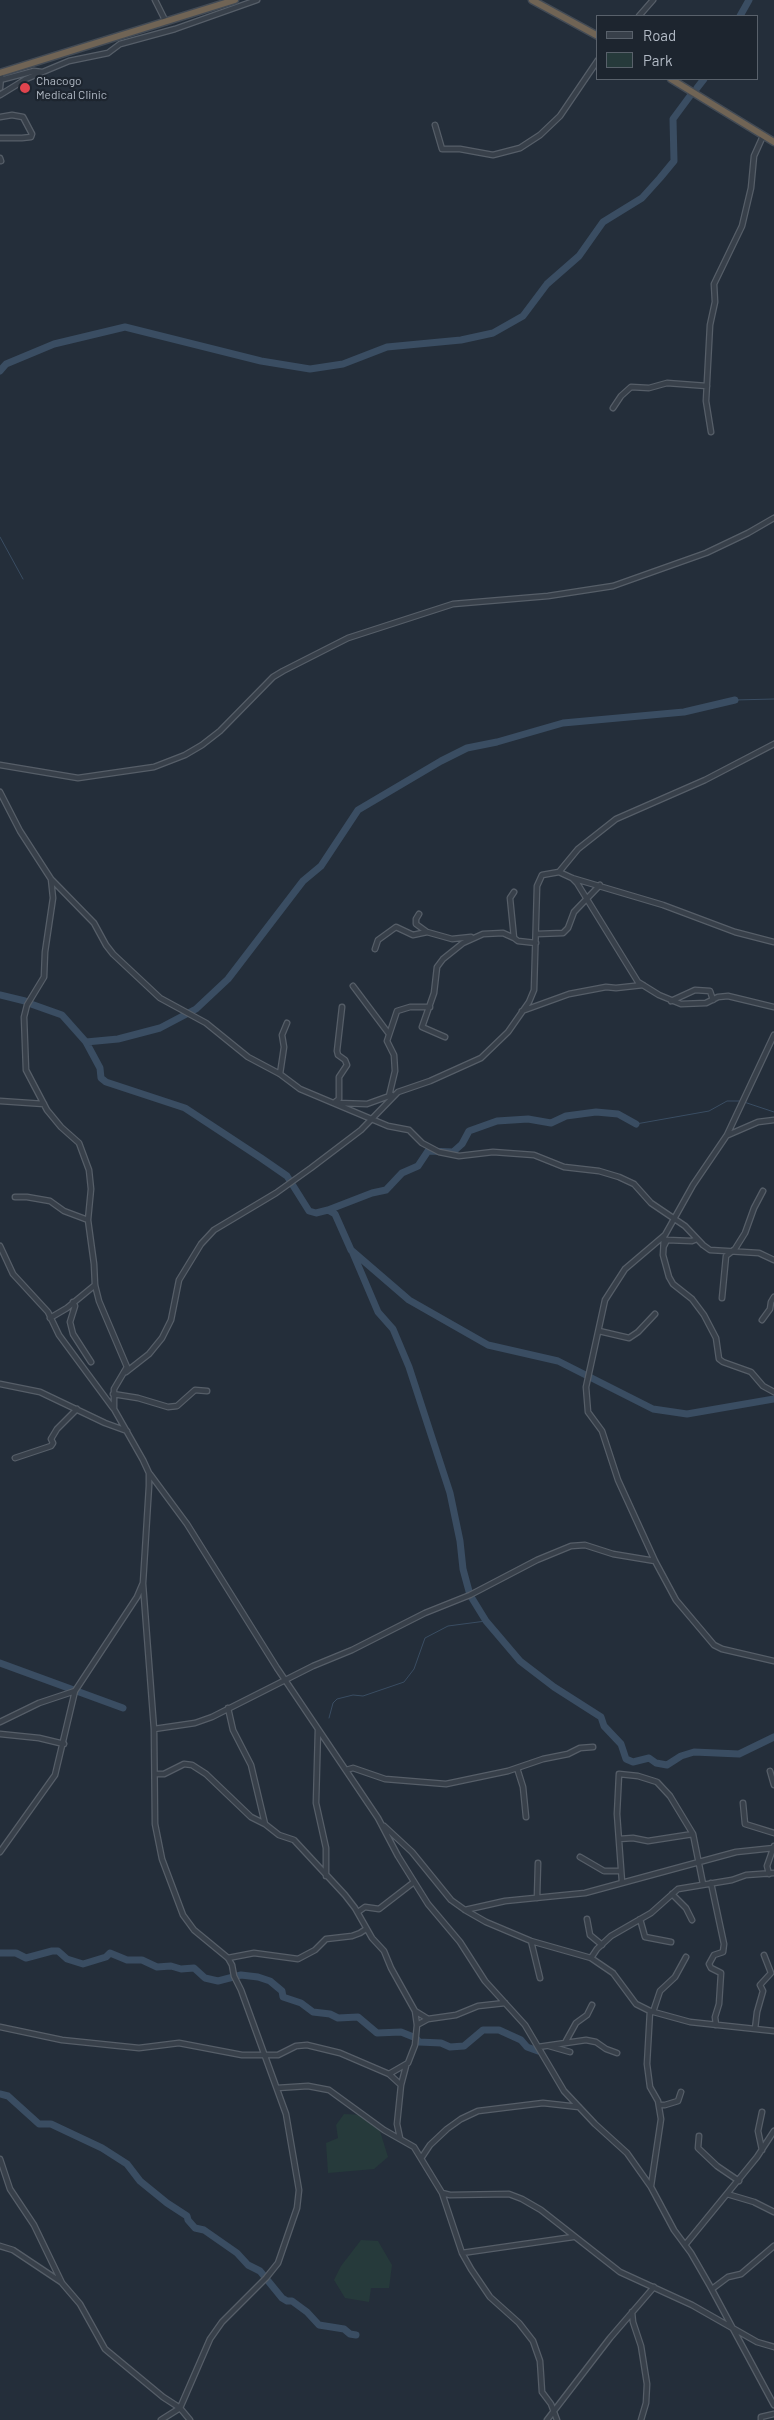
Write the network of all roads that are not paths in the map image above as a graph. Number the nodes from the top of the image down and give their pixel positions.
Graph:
1 (155, 0) edge
2 (235, 0) edge
3 (257, 0) edge
4 (532, 0) edge
5 (653, 0) edge
6 (640, 15) edge
7 (166, 22) junction
8 (596, 35) edge
9 (596, 63) edge
10 (43, 73) junction
11 (0, 76) edge
12 (673, 80) edge
13 (0, 88) edge
14 (0, 95) edge
15 (0, 117) edge
16 (435, 125) dead end
17 (763, 136) junction
18 (0, 138) edge
19 (774, 142) edge
20 (707, 386) junction
21 (613, 408) dead end
22 (711, 432) dead end
23 (774, 518) edge
24 (774, 744) edge
25 (0, 765) edge
26 (0, 792) edge
27 (559, 872) junction
28 (572, 878) junction
29 (51, 879) junction
30 (600, 886) junction
31 (514, 892) dead end
32 (587, 901) junction
33 (419, 914) dead end
34 (427, 932) junction
35 (537, 934) junction
36 (475, 937) junction
37 (514, 938) junction
38 (774, 942) edge
39 (536, 943) junction
40 (375, 949) dead end
41 (643, 985) junction
42 (353, 986) dead end
43 (713, 1000) junction
44 (670, 1001) junction
45 (342, 1007) dead end
46 (430, 1007) junction
47 (774, 1007) edge
48 (522, 1012) junction
49 (287, 1022) dead end
50 (390, 1034) junction
51 (774, 1035) edge
52 (446, 1037) dead end
53 (280, 1074) junction
54 (398, 1092) junction
55 (389, 1096) junction
56 (0, 1101) edge
57 (334, 1102) junction
58 (44, 1104) junction
59 (372, 1120) junction
60 (774, 1120) edge
61 (728, 1135) junction
62 (763, 1191) dead end
63 (15, 1197) dead end
64 (674, 1218) junction
65 (88, 1220) junction
66 (664, 1236) junction
67 (697, 1239) junction
68 (0, 1246) edge
69 (664, 1247) junction
70 (730, 1252) junction
71 (774, 1260) edge
72 (94, 1285) junction
73 (722, 1298) dead end
74 (774, 1298) edge
75 (73, 1302) junction
76 (655, 1314) dead end
77 (50, 1318) junction
78 (762, 1320) dead end
79 (599, 1331) junction
80 (82, 1346) junction
81 (71, 1352) junction
82 (91, 1362) dead end
83 (125, 1372) junction
84 (0, 1384) edge
85 (207, 1391) dead end
86 (774, 1392) edge
87 (113, 1394) junction
88 (76, 1408) junction
89 (114, 1409) junction
90 (126, 1431) junction
91 (15, 1458) dead end
92 (149, 1473) junction
93 (655, 1561) junction
94 (143, 1583) junction
95 (774, 1661) edge
96 (286, 1681) junction
97 (74, 1691) junction
98 (228, 1708) junction
99 (0, 1722) edge
100 (154, 1728) junction
101 (318, 1728) junction
102 (0, 1734) edge
103 (64, 1744) junction
104 (593, 1747) dead end
105 (517, 1768) junction
106 (346, 1770) junction
107 (770, 1771) dead end
108 (155, 1774) junction
109 (774, 1785) edge
110 (743, 1803) dead end
111 (526, 1817) dead end
112 (266, 1824) junction
113 (381, 1824) junction
114 (694, 1834) junction
115 (774, 1834) edge
116 (619, 1839) junction
117 (774, 1847) edge
118 (0, 1852) edge
119 (580, 1857) dead end
120 (538, 1863) dead end
121 (700, 1863) junction
122 (621, 1870) junction
123 (771, 1873) edge
124 (326, 1876) junction
125 (414, 1882) junction
126 (622, 1882) junction
127 (711, 1883) junction
128 (703, 1884) junction
129 (672, 1894) junction
130 (537, 1898) junction
131 (465, 1910) junction
132 (358, 1912) junction
133 (588, 1919) dead end
134 (640, 1919) junction
135 (692, 1920) dead end
136 (366, 1928) junction
137 (531, 1941) junction
138 (671, 1942) dead end
139 (602, 1944) junction
140 (764, 1955) dead end
141 (686, 1957) dead end
142 (228, 1958) junction
143 (591, 1958) junction
144 (540, 1978) dead end
145 (505, 2003) junction
146 (592, 2005) dead end
147 (415, 2011) junction
148 (651, 2011) junction
149 (428, 2019) junction
150 (417, 2025) junction
151 (716, 2025) junction
152 (0, 2027) edge
153 (755, 2029) junction
154 (774, 2031) edge
155 (566, 2041) junction
156 (547, 2046) junction
157 (538, 2047) junction
158 (570, 2052) dead end
159 (618, 2053) dead end
160 (264, 2057) junction
161 (407, 2064) junction
162 (389, 2074) junction
163 (401, 2085) junction
164 (277, 2088) junction
165 (680, 2092) dead end
166 (659, 2105) junction
167 (579, 2107) junction
168 (762, 2112) dead end
169 (774, 2131) edge
170 (700, 2136) dead end
171 (400, 2138) junction
172 (762, 2150) junction
173 (422, 2157) junction
174 (0, 2159) edge
175 (739, 2181) junction
176 (651, 2186) junction
177 (442, 2193) junction
178 (727, 2194) junction
179 (774, 2212) edge
180 (573, 2237) junction
181 (685, 2245) junction
182 (0, 2246) edge
183 (774, 2246) edge
184 (462, 2253) junction
185 (62, 2283) junction
186 (654, 2287) junction
187 (712, 2289) junction
188 (632, 2312) junction
189 (734, 2330) junction
190 (774, 2347) edge
191 (774, 2405) edge
192 (180, 2408) junction
193 (555, 2412) junction
194 (774, 2414) edge
195 (161, 2420) edge
196 (190, 2420) edge
197 (548, 2420) edge
198 (557, 2420) edge
199 (641, 2420) edge
200 (761, 2420) edge

1 - 7 street
2 - 7 highway
3 - 10 street
4 - 8 highway
5 - 6 street
7 - 11 highway
9 - 16 street
10 - 11 street
10 - 14 street
11 - 13 street
12 - 17 highway
15 - 18 street
17 - 19 highway
17 - 20 street
20 - 21 street
20 - 22 street
23 - 25 street
24 - 27 street
26 - 29 street
27 - 28 street
27 - 35 street
28 - 30 street
28 - 32 street
29 - 53 street
29 - 58 street
30 - 32 street
30 - 38 street
31 - 37 street
32 - 35 street
32 - 41 street
33 - 34 street
34 - 36 street
34 - 40 street
35 - 39 street
36 - 37 street
36 - 46 street
37 - 39 street
39 - 48 street
41 - 44 street
41 - 48 street
42 - 50 street
43 - 44 street
43 - 44 street
43 - 47 street
45 - 57 street
46 - 50 street
46 - 52 street
48 - 54 street
49 - 53 street
50 - 55 street
51 - 61 street
53 - 57 street
54 - 55 street
54 - 59 street
55 - 57 street
56 - 58 street
57 - 59 street
58 - 65 street
59 - 64 street
59 - 83 street
60 - 61 street
61 - 64 street
62 - 70 street
63 - 65 street
64 - 66 street
64 - 67 street
65 - 72 street
66 - 69 street
66 - 79 street
67 - 69 street
67 - 70 street
68 - 77 street
69 - 86 street
70 - 71 street
70 - 73 street
72 - 75 street
72 - 83 street
74 - 78 street
75 - 77 street
75 - 80 street
76 - 79 street
77 - 81 street
79 - 93 street
80 - 81 street
80 - 82 street
81 - 89 street
83 - 87 street
84 - 88 street
85 - 87 street
87 - 89 street
88 - 90 street
88 - 91 street
89 - 90 street
90 - 92 street
92 - 94 street
92 - 96 street
93 - 95 street
93 - 96 street
94 - 97 street
94 - 100 street
96 - 98 street
96 - 101 street
97 - 99 street
97 - 103 street
98 - 100 street
98 - 112 street
100 - 108 street
101 - 106 street
101 - 124 street
102 - 103 street
103 - 118 street
104 - 105 street
105 - 106 street
105 - 111 street
106 - 113 street
107 - 109 street
108 - 112 street
108 - 142 street
110 - 115 street
112 - 124 street
113 - 125 street
113 - 131 street
114 - 116 street
114 - 116 street
114 - 121 street
116 - 122 street
117 - 121 street
117 - 123 street
119 - 122 street
120 - 130 street
121 - 126 street
121 - 128 street
122 - 126 street
123 - 127 street
124 - 132 street
125 - 132 street
125 - 145 street
126 - 130 street
127 - 128 street
127 - 151 street
128 - 129 street
129 - 134 street
129 - 135 street
130 - 131 street
131 - 137 street
132 - 136 street
133 - 139 street
134 - 138 street
134 - 139 street
136 - 142 street
136 - 147 street
137 - 143 street
137 - 144 street
139 - 143 street
140 - 153 street
141 - 148 street
142 - 160 street
143 - 148 street
145 - 149 street
145 - 157 street
146 - 155 street
147 - 149 street
147 - 150 street
148 - 151 street
148 - 166 street
149 - 150 street
150 - 161 street
151 - 153 street
152 - 160 street
153 - 154 street
155 - 156 street
155 - 159 street
156 - 157 street
156 - 158 street
157 - 167 street
160 - 162 street
160 - 164 street
161 - 162 street
161 - 163 street
162 - 163 street
163 - 171 street
164 - 171 street
164 - 192 street
165 - 166 street
166 - 176 street
167 - 173 street
167 - 176 street
168 - 172 street
169 - 172 street
170 - 175 street
171 - 173 street
172 - 175 street
173 - 177 street
174 - 185 street
175 - 178 street
176 - 181 street
177 - 180 street
177 - 184 street
178 - 179 street
178 - 181 street
180 - 184 street
180 - 186 street
181 - 187 street
182 - 185 street
183 - 187 street
184 - 193 street
185 - 192 street
186 - 188 street
186 - 189 street
187 - 189 street
188 - 193 street
188 - 199 street
189 - 190 street
189 - 191 street
192 - 195 street
192 - 196 street
193 - 197 street
193 - 198 street
194 - 200 street

